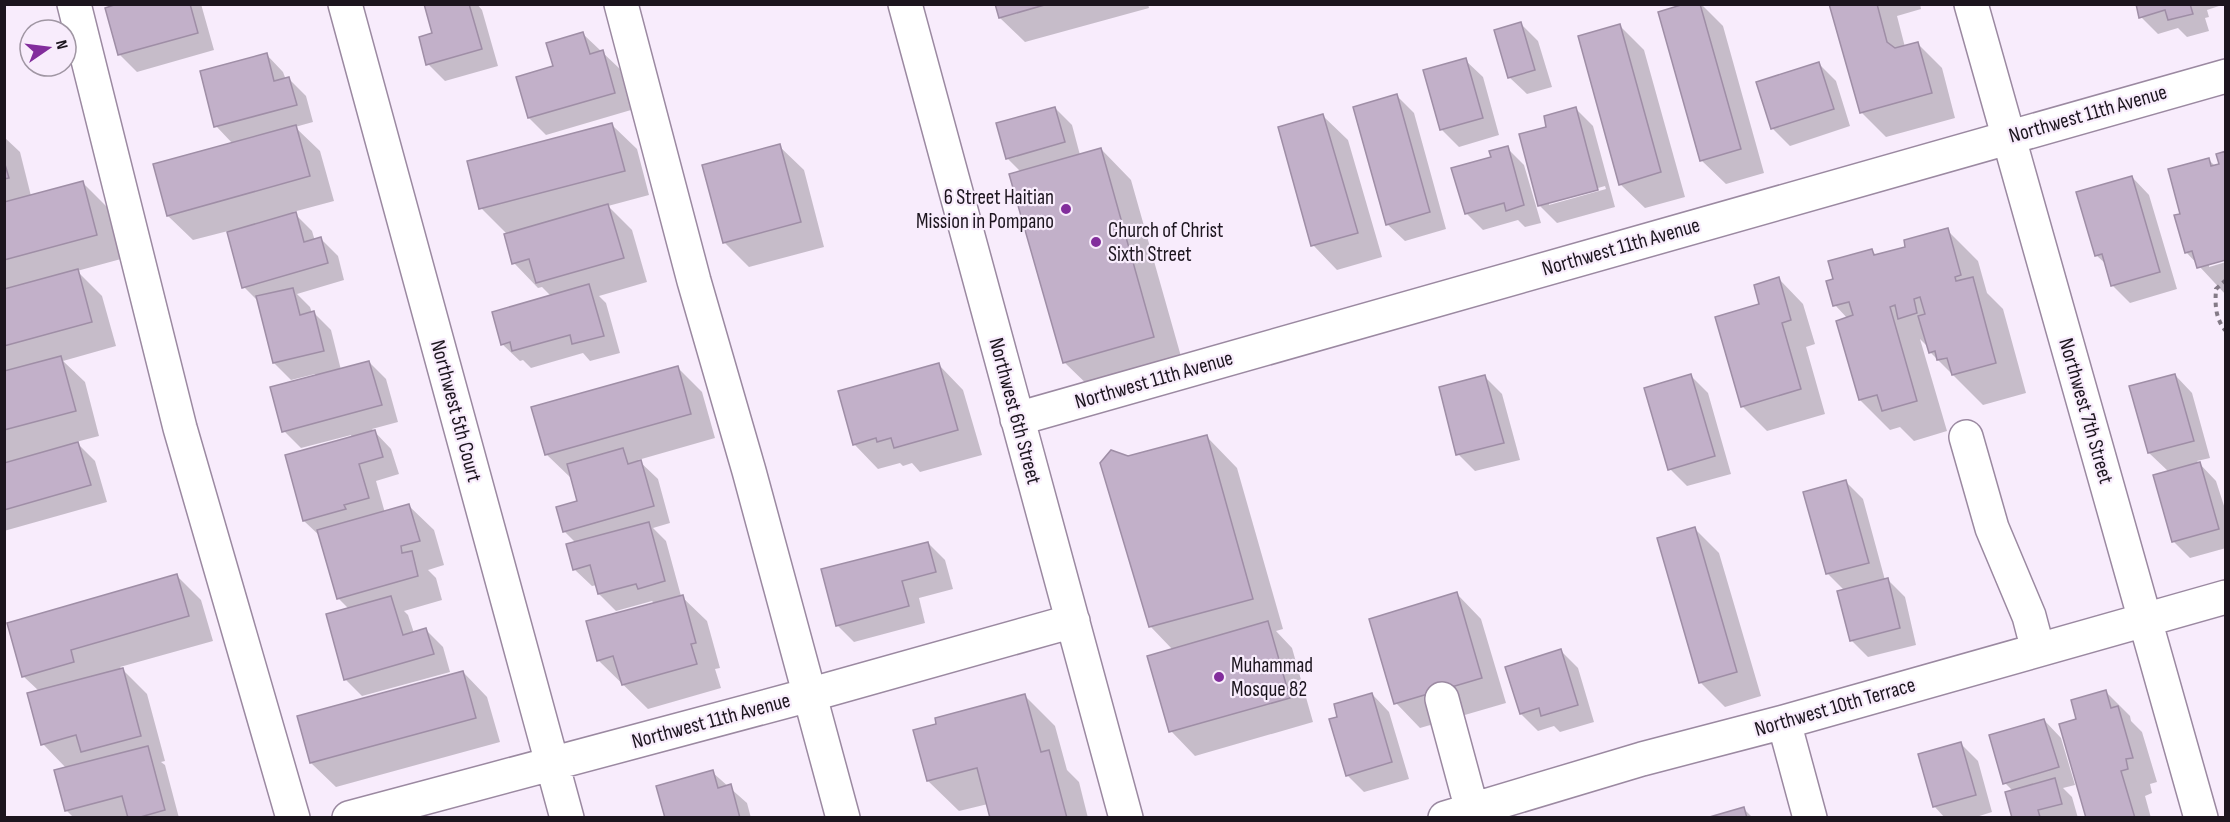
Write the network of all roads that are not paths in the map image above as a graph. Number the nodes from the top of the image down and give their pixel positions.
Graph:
1 (74, 4) edge
2 (345, 4) edge
3 (621, 4) edge
4 (905, 4) edge
5 (1971, 4) edge
6 (2226, 76) edge
7 (2008, 136) junction
8 (1017, 419) junction
9 (1966, 437) dead end
10 (2226, 597) edge
11 (2145, 620) junction
12 (1072, 621) junction
13 (2038, 650) junction
14 (809, 695) junction
15 (1442, 699) dead end
16 (1784, 722) junction
17 (552, 762) junction
18 (1458, 814) edge
19 (293, 818) edge
20 (349, 818) edge
21 (567, 818) edge
22 (843, 818) edge
23 (1126, 818) edge
24 (1810, 818) edge
25 (2200, 818) edge

1 - 19 street
2 - 17 street, Northwest 5th Court
3 - 14 street
4 - 8 street, Northwest 6th Street
5 - 7 street, Northwest 7th Street
6 - 7 street, Northwest 11th Avenue
7 - 8 street, Northwest 11th Avenue
7 - 11 street, Northwest 7th Street
8 - 12 street, Northwest 6th Street
9 - 13 street
10 - 11 street, Northwest 10th Terrace
11 - 13 street, Northwest 10th Terrace
11 - 25 street, Northwest 7th Street
12 - 14 street, Northwest 11th Avenue
12 - 23 street, Northwest 6th Street
13 - 16 street, Northwest 10th Terrace
14 - 17 street, Northwest 11th Avenue
14 - 22 street
15 - 18 street
16 - 18 street, Northwest 10th Terrace
16 - 24 street
17 - 20 street, Northwest 11th Avenue
17 - 21 street, Northwest 5th Court

